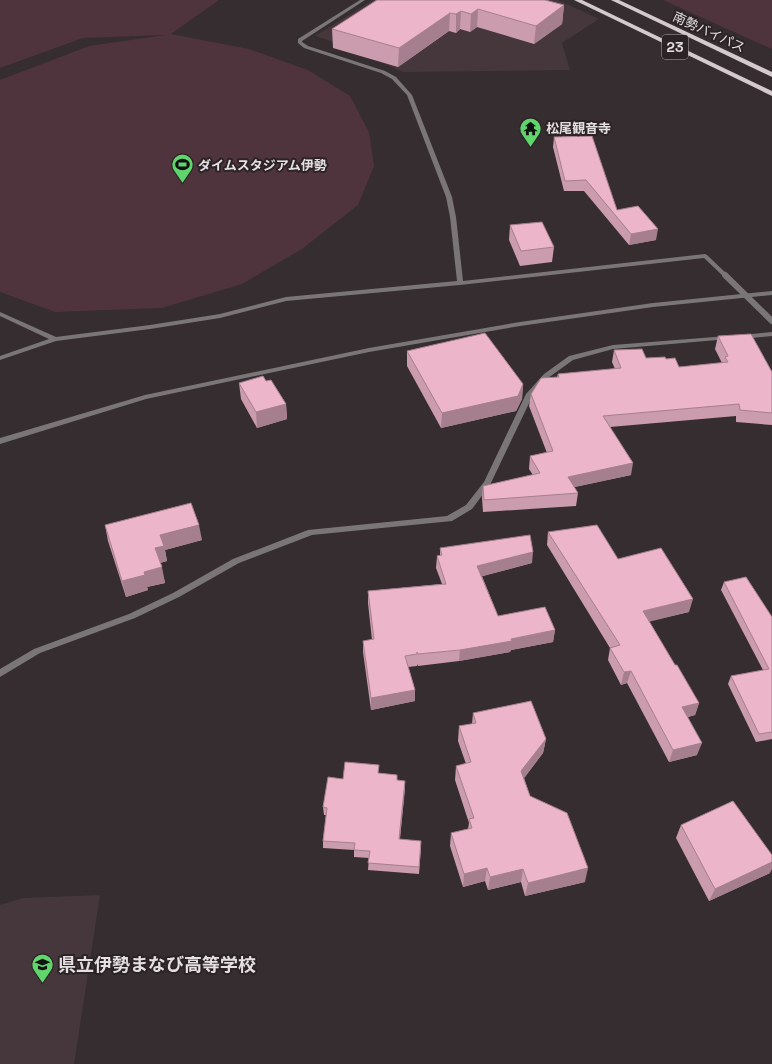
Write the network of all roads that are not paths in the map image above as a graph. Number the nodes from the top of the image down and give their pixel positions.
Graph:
1 (363, 0) edge
2 (577, 0) edge
3 (614, 0) edge
4 (772, 75) edge
5 (772, 94) edge
6 (460, 283) junction
7 (772, 293) edge
8 (0, 314) edge
9 (772, 321) edge
10 (772, 334) edge
11 (55, 339) junction
12 (0, 358) edge
13 (0, 441) edge
14 (0, 672) edge

1 - 6 street
2 - 5 highway, 南勢バイパス / 23
3 - 4 highway, 南勢バイパス / 23
6 - 9 street, bridge
6 - 11 street
7 - 13 street
8 - 11 street
10 - 14 street
11 - 12 street

